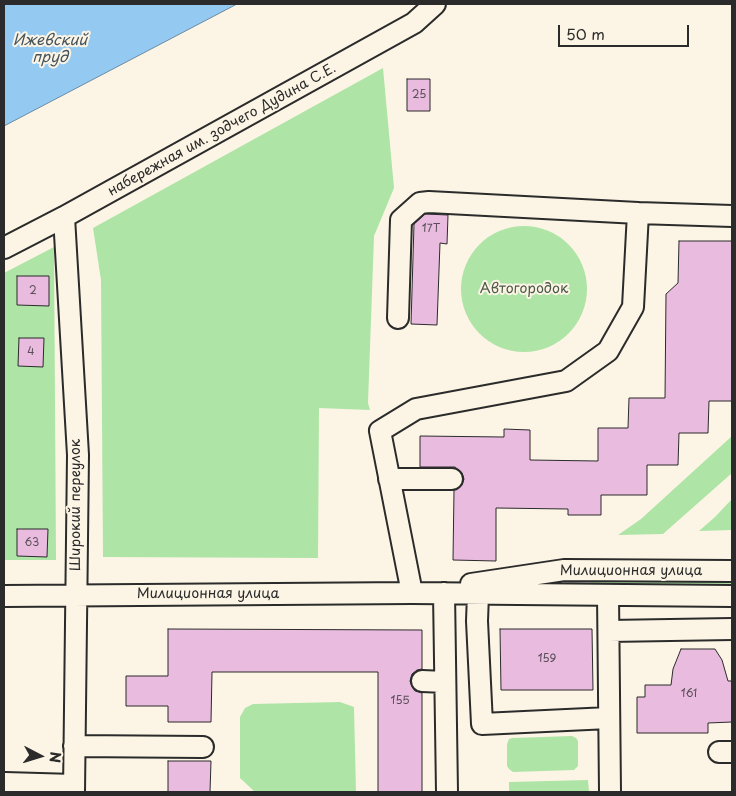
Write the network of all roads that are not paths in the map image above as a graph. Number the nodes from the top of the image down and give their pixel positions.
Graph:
1 (435, 4) edge
2 (638, 213) junction
3 (732, 216) edge
4 (64, 217) junction
5 (4, 248) edge
6 (398, 318) dead end
7 (389, 479) junction
8 (452, 479) dead end
9 (732, 571) edge
10 (412, 593) junction
11 (444, 593) junction
12 (478, 594) junction
13 (75, 595) junction
14 (608, 595) junction
15 (4, 596) edge
16 (732, 596) edge
17 (732, 629) edge
18 (609, 631) junction
19 (422, 681) dead end
20 (445, 682) junction
21 (609, 718) junction
22 (74, 746) junction
23 (203, 747) dead end
24 (5, 783) dead end
25 (74, 789) edge
26 (447, 792) edge
27 (610, 792) edge

1 - 4 street, набережная им. зодчего Дудина С.Е.
2 - 3 street
2 - 6 street
2 - 7 street
4 - 5 street, набережная им. зодчего Дудина С.Е.
4 - 13 street, Широкий переулок
7 - 8 street
7 - 10 street
9 - 10 street, Милиционная улица
10 - 11 street, Милиционная улица
10 - 13 street, Милиционная улица
11 - 12 street, Милиционная улица
11 - 20 street
12 - 14 street, Милиционная улица
12 - 21 street
13 - 15 street, Милиционная улица
13 - 22 street, Широкий переулок
14 - 16 street, Милиционная улица
14 - 18 street
17 - 18 street
18 - 21 street
19 - 20 street
20 - 26 street
21 - 27 street
22 - 23 street
22 - 25 street, Широкий переулок
24 - 25 street

